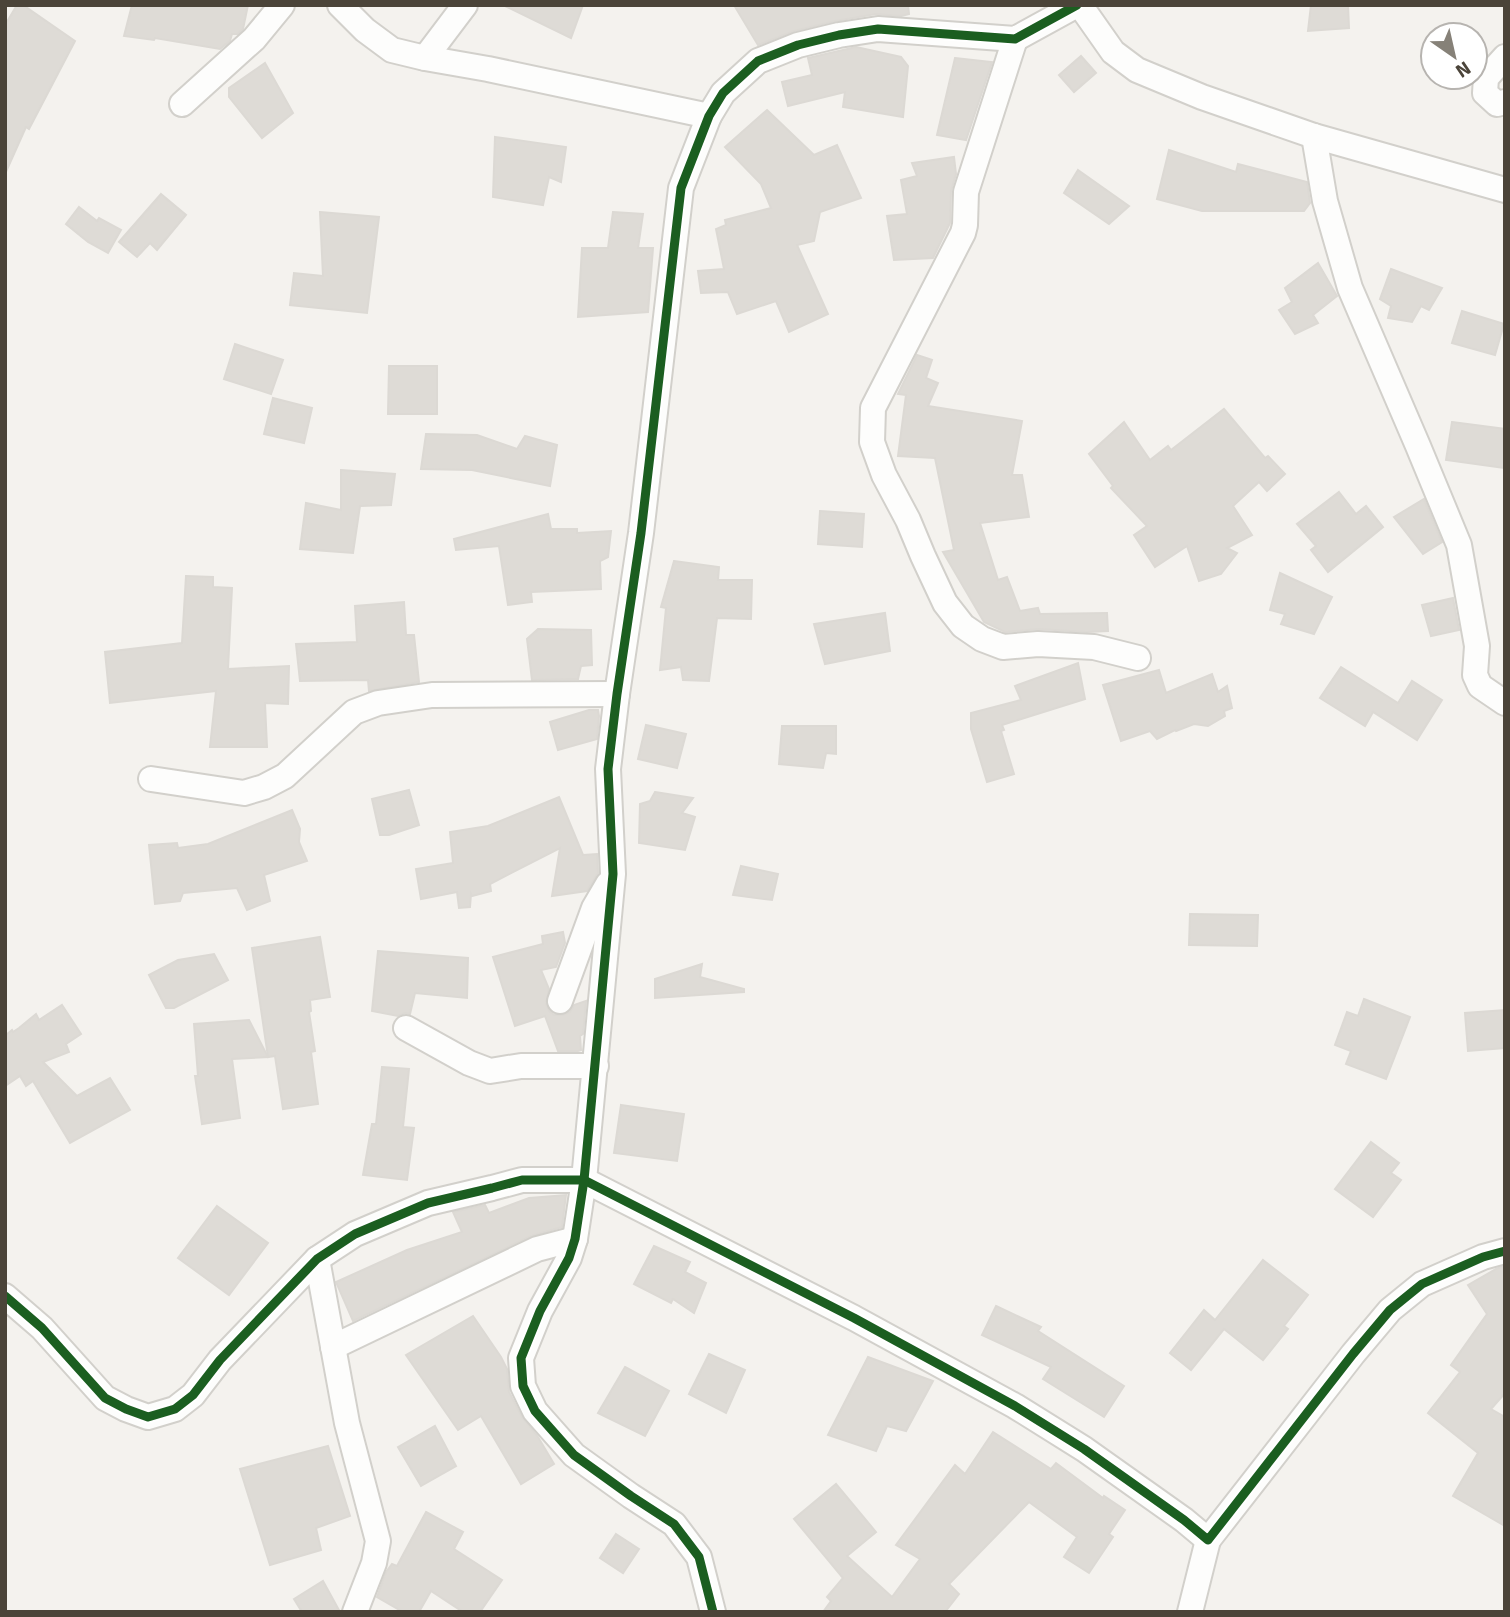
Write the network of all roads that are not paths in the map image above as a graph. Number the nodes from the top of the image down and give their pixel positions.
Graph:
1 (282, 5) edge
2 (340, 5) edge
3 (465, 5) edge
4 (1079, 5) edge
5 (1015, 39) junction
6 (1505, 57) edge
7 (425, 58) junction
8 (1505, 103) edge
9 (182, 104) dead end
10 (709, 116) junction
11 (1314, 136) junction
12 (1505, 190) edge
13 (1138, 658) dead end
14 (617, 694) junction
15 (1505, 703) edge
16 (151, 779) dead end
17 (613, 874) junction
18 (560, 1001) dead end
19 (406, 1028) dead end
20 (596, 1066) junction
21 (584, 1180) junction
22 (575, 1239) junction
23 (1505, 1251) edge
24 (317, 1259) junction
25 (5, 1296) edge
26 (333, 1348) junction
27 (1208, 1540) junction
28 (355, 1612) edge
29 (713, 1612) edge
30 (1190, 1612) edge

1 - 9 street
2 - 7 street
3 - 7 street
4 - 5 street
4 - 11 street
5 - 10 street
5 - 13 street
6 - 8 street
7 - 10 street
10 - 14 street
11 - 12 street
11 - 15 street
14 - 16 street
14 - 17 street
17 - 18 street
17 - 20 street
19 - 20 street
20 - 21 street
21 - 22 street
21 - 24 street
21 - 27 street
22 - 26 street
22 - 29 street
23 - 27 street
24 - 25 street
24 - 26 street
26 - 28 street
27 - 30 street

